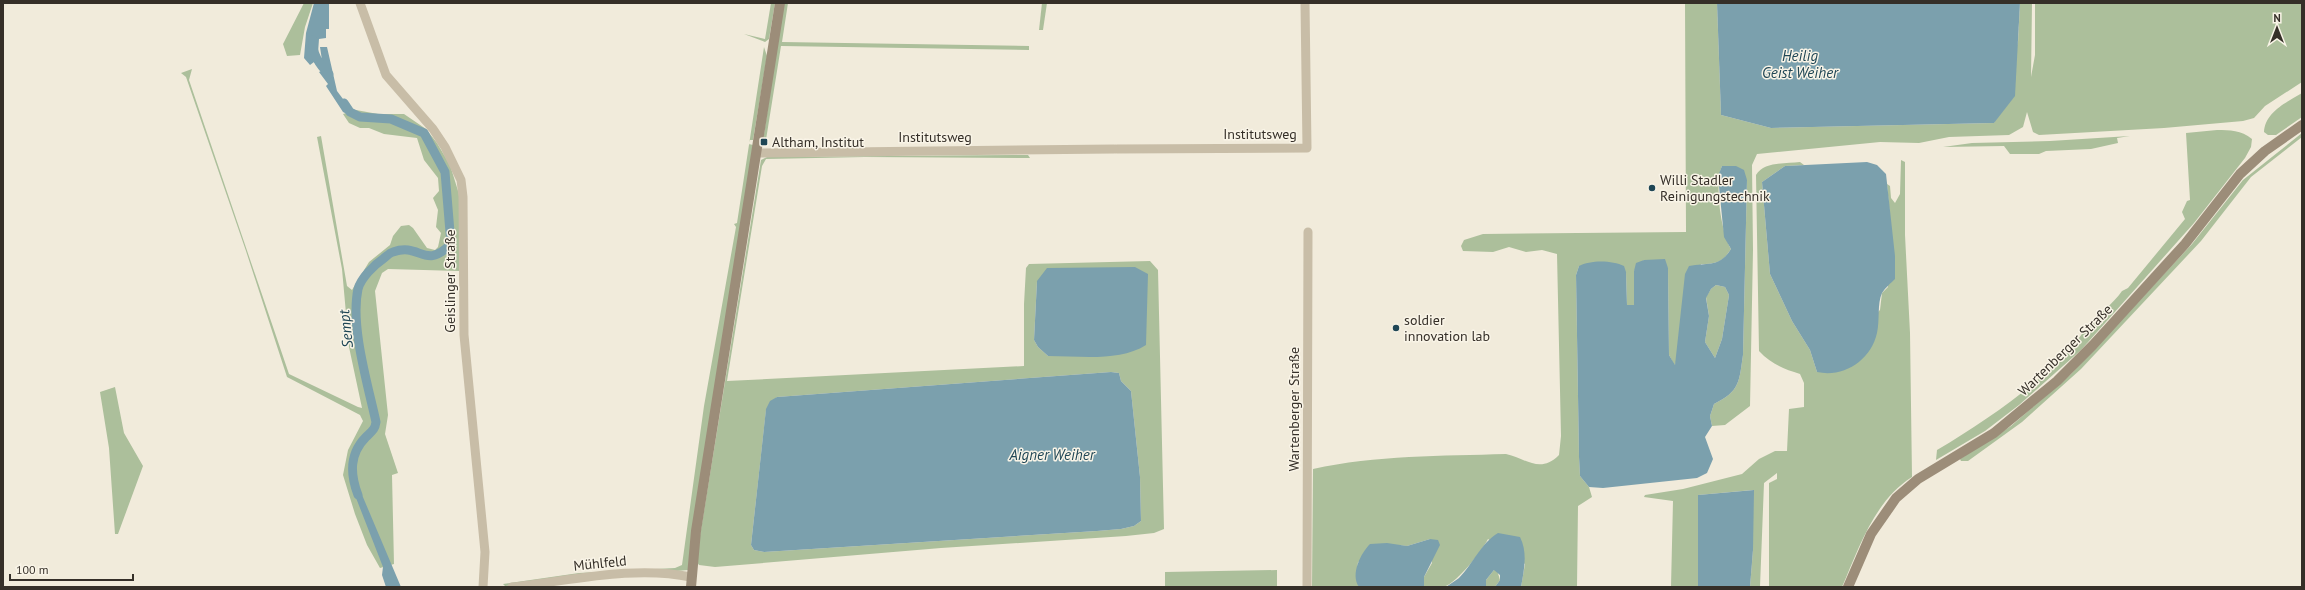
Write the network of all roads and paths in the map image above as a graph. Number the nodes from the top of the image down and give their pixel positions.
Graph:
1 (360, 3) edge
2 (780, 3) edge
3 (1305, 3) edge
4 (2302, 125) edge
5 (756, 153) junction
6 (1308, 232) dead end
7 (691, 582) edge
8 (483, 587) edge
9 (512, 587) edge
10 (1307, 587) edge
11 (1848, 587) edge

1 - 8 street, Geislinger Straße
2 - 5 main road
3 - 5 street, Institutsweg
4 - 11 main road, Wartenberger Straße
5 - 7 main road
6 - 10 street, Wartenberger Straße
7 - 9 street, Mühlfeld

